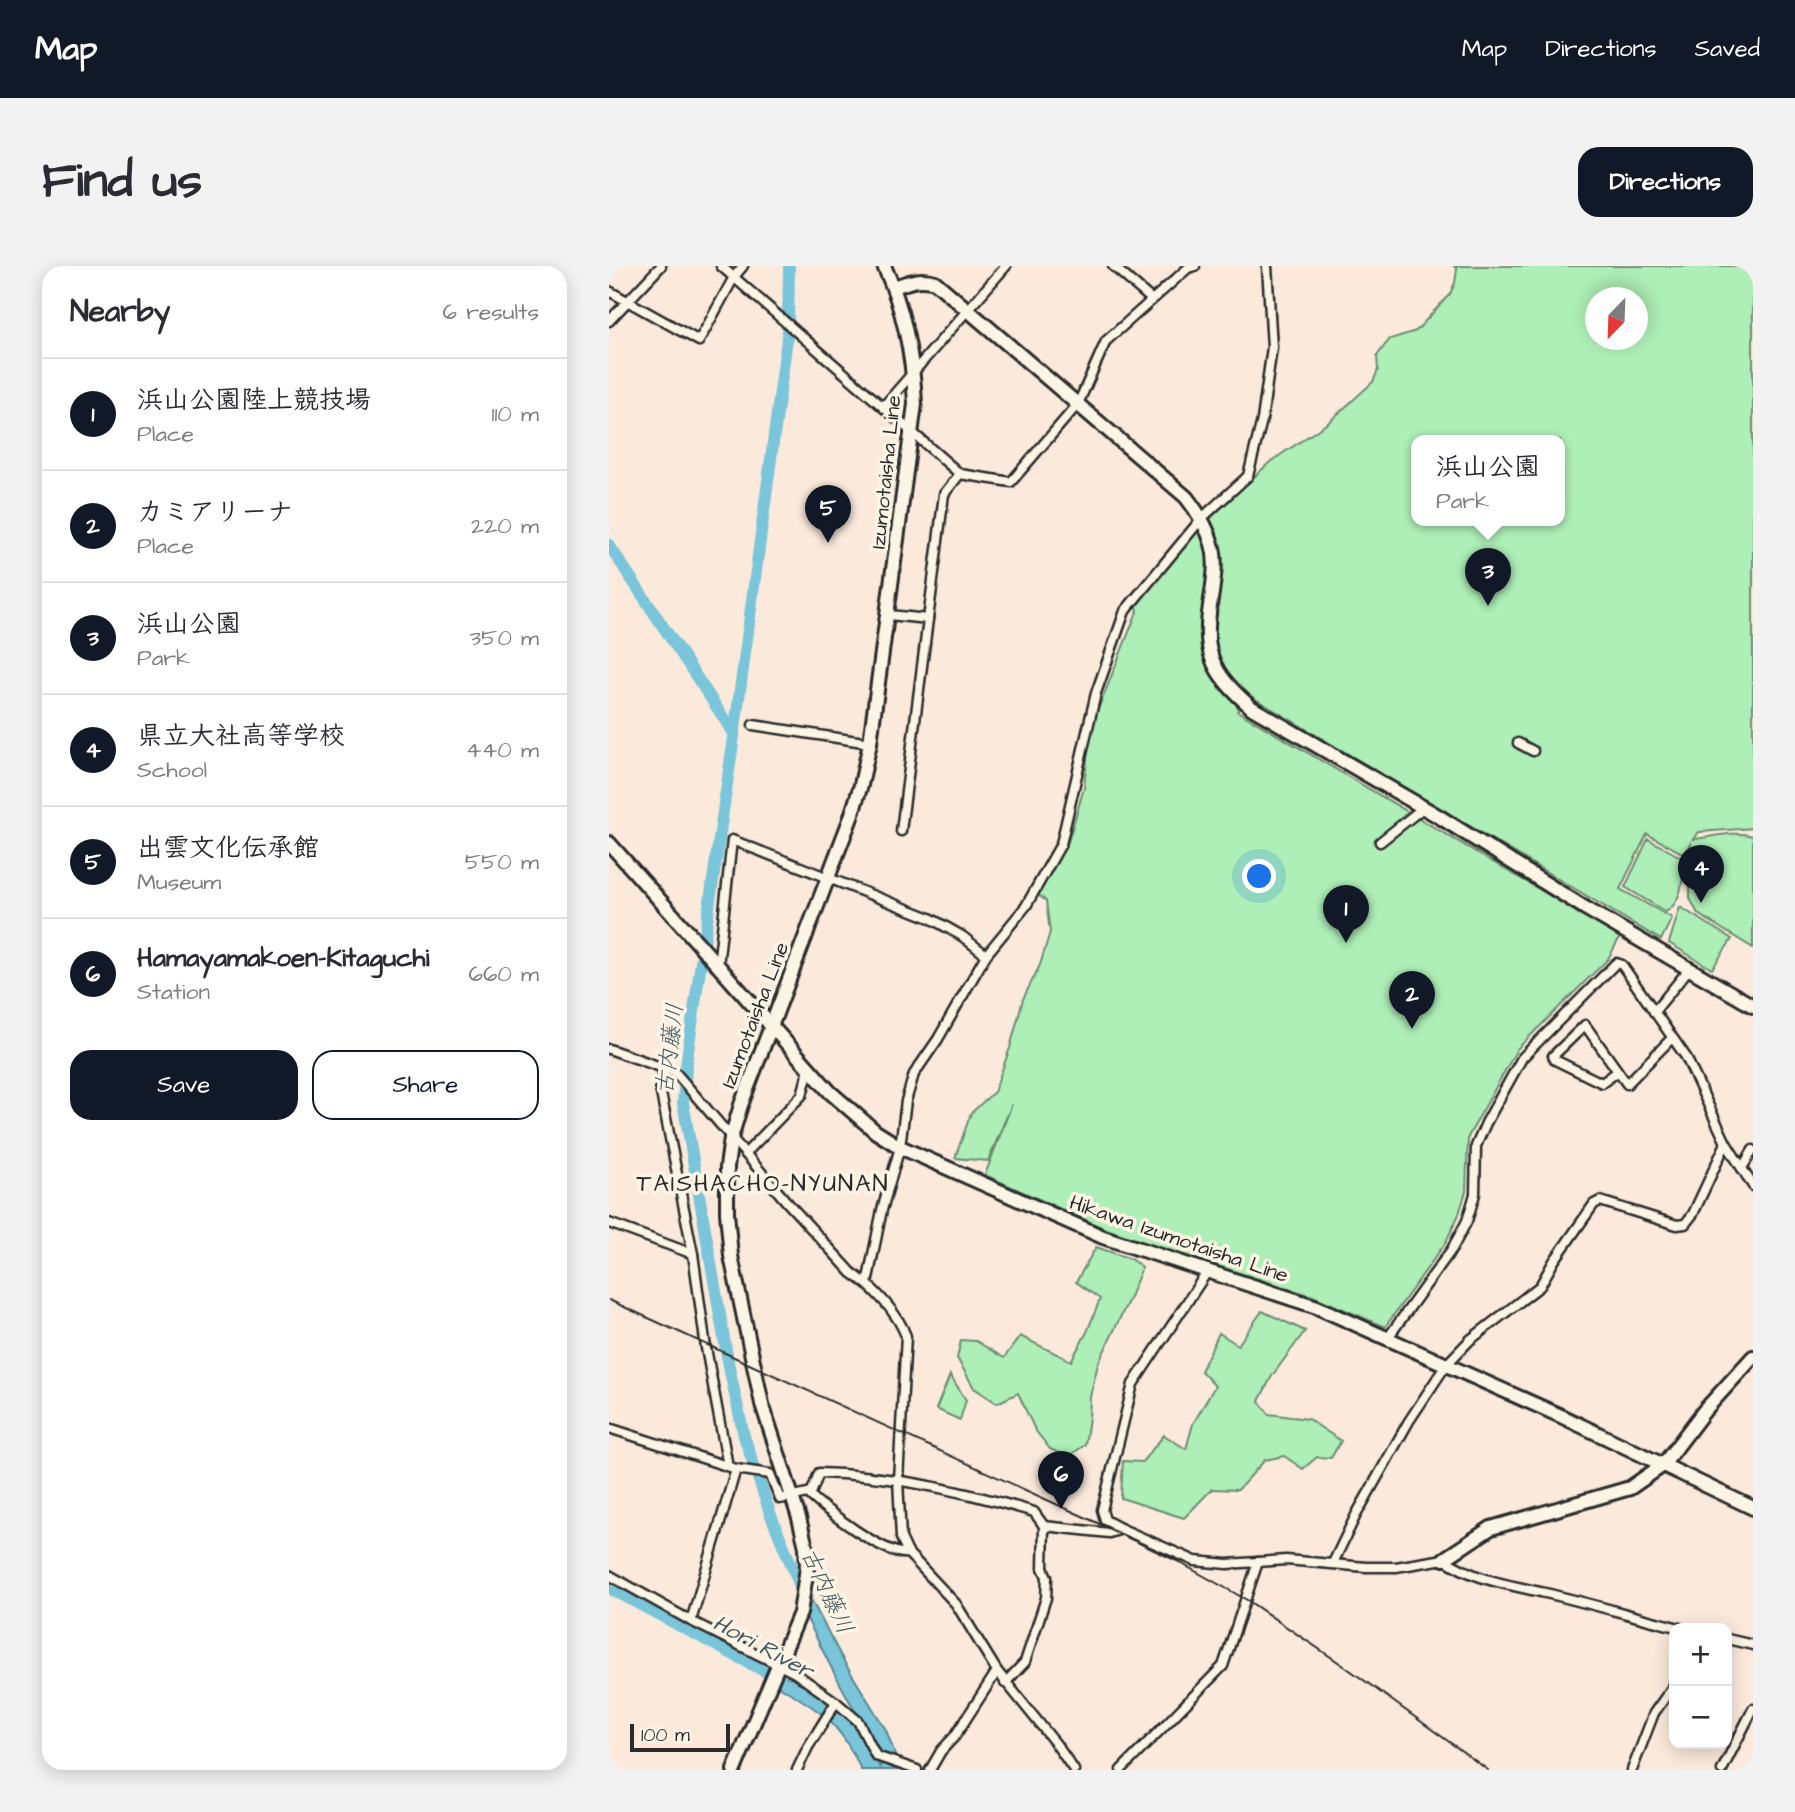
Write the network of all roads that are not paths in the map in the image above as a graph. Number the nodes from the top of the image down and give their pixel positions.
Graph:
1 (661, 266) edge
2 (721, 266) edge
3 (743, 266) edge
4 (884, 266) edge
5 (1006, 266) edge
6 (1113, 266) edge
7 (1195, 266) edge
8 (1267, 266) edge
9 (734, 277) junction
10 (894, 287) junction
11 (609, 291) edge
12 (1151, 299) junction
13 (629, 302) junction
14 (968, 310) junction
15 (609, 321) edge
16 (913, 372) junction
17 (1078, 404) junction
18 (883, 407) junction
19 (912, 433) junction
20 (960, 474) junction
21 (1202, 518) junction
22 (888, 615) junction
23 (928, 619) junction
24 (753, 725) dead end
25 (870, 743) junction
26 (1518, 743) dead end
27 (1533, 751) dead end
28 (1424, 807) junction
29 (901, 831) dead end
30 (1380, 842) dead end
31 (609, 843) edge
32 (827, 879) junction
33 (986, 955) junction
34 (717, 964) junction
35 (1689, 969) junction
36 (1753, 1006) edge
37 (1654, 1012) junction
38 (771, 1027) junction
39 (1672, 1038) junction
40 (609, 1049) edge
41 (809, 1069) junction
42 (668, 1070) junction
43 (1617, 1072) junction
44 (731, 1138) junction
45 (1726, 1143) junction
46 (900, 1147) junction
47 (1753, 1150) edge
48 (745, 1153) junction
49 (1742, 1168) junction
50 (1753, 1186) edge
51 (609, 1223) edge
52 (693, 1254) junction
53 (1207, 1272) junction
54 (867, 1284) junction
55 (1387, 1339) junction
56 (1753, 1357) edge
57 (1447, 1365) junction
58 (609, 1428) edge
59 (1663, 1465) junction
60 (726, 1466) junction
61 (740, 1470) junction
62 (898, 1480) junction
63 (808, 1493) junction
64 (792, 1495) junction
65 (1037, 1500) dead end
66 (1753, 1508) edge
67 (1033, 1511) junction
68 (1044, 1526) junction
69 (1122, 1529) junction
70 (908, 1553) junction
71 (1444, 1559) junction
72 (1258, 1562) junction
73 (1333, 1563) junction
74 (609, 1575) edge
75 (691, 1621) junction
76 (1669, 1625) edge
77 (1732, 1640) edge
78 (1753, 1645) edge
79 (778, 1667) junction
80 (997, 1671) junction
81 (1005, 1683) junction
82 (1673, 1686) edge
83 (835, 1703) junction
84 (1753, 1709) edge
85 (734, 1770) edge
86 (797, 1770) edge
87 (917, 1770) edge
88 (930, 1770) edge
89 (1074, 1770) edge
90 (1121, 1770) edge
91 (1632, 1770) edge
92 (1722, 1770) edge

1 - 13 street
2 - 9 street
3 - 9 street
4 - 10 main road, Izumotaisha Line
5 - 14 street
6 - 12 street
7 - 12 street
8 - 21 street
9 - 13 street
9 - 18 street
10 - 14 main road
10 - 16 main road, Izumotaisha Line
11 - 13 street
12 - 17 street
13 - 15 street
14 - 16 street
14 - 17 main road
16 - 18 street
16 - 19 main road, Izumotaisha Line
17 - 20 street
17 - 21 main road
18 - 19 street
19 - 20 street
19 - 22 main road, Izumotaisha Line
20 - 23 street
21 - 28 main road
21 - 33 street
22 - 23 street
22 - 25 main road, Izumotaisha Line
23 - 29 street
24 - 25 street
25 - 32 main road, Izumotaisha Line
26 - 27 street
28 - 30 street
28 - 35 main road
31 - 34 main road, Hikawa Izumotaisha Line
32 - 33 street
32 - 34 street
32 - 38 main road, Izumotaisha Line
33 - 46 street
34 - 38 main road, Hikawa Izumotaisha Line
35 - 36 main road
35 - 37 street
37 - 39 street
37 - 55 street
38 - 41 main road, Hikawa Izumotaisha Line
38 - 44 main road, Izumotaisha Line
39 - 43 street
39 - 45 street
40 - 42 street
41 - 46 main road, Hikawa Izumotaisha Line
41 - 48 street
42 - 44 street
42 - 52 street
43 - 43 street
44 - 48 street
44 - 64 main road, Izumotaisha Line
45 - 49 street
45 - 57 street
46 - 53 main road, Hikawa Izumotaisha Line
46 - 54 street
47 - 49 street
48 - 54 street
49 - 50 street
51 - 52 street
52 - 60 street
53 - 55 main road, Hikawa Izumotaisha Line
53 - 69 street
54 - 62 street
55 - 57 main road, Hikawa Izumotaisha Line
56 - 59 main road
57 - 59 main road, Hikawa Izumotaisha Line
57 - 73 street
58 - 60 street
59 - 66 main road, Hikawa Izumotaisha Line
59 - 71 main road
60 - 61 street
61 - 64 street
61 - 75 street
62 - 63 street
62 - 67 street
62 - 70 street
63 - 64 street
63 - 70 street
64 - 79 main road, Izumotaisha Line
65 - 67 street
67 - 68 street
68 - 69 street
68 - 81 street
69 - 72 street
70 - 80 street
71 - 73 street
71 - 76 street
72 - 73 street
72 - 90 street
74 - 75 street
75 - 79 street
77 - 78 street
79 - 83 street
79 - 85 main road, Izumotaisha Line
80 - 81 street
80 - 88 street
81 - 89 street
82 - 91 street
83 - 86 street
83 - 87 street
84 - 92 street

